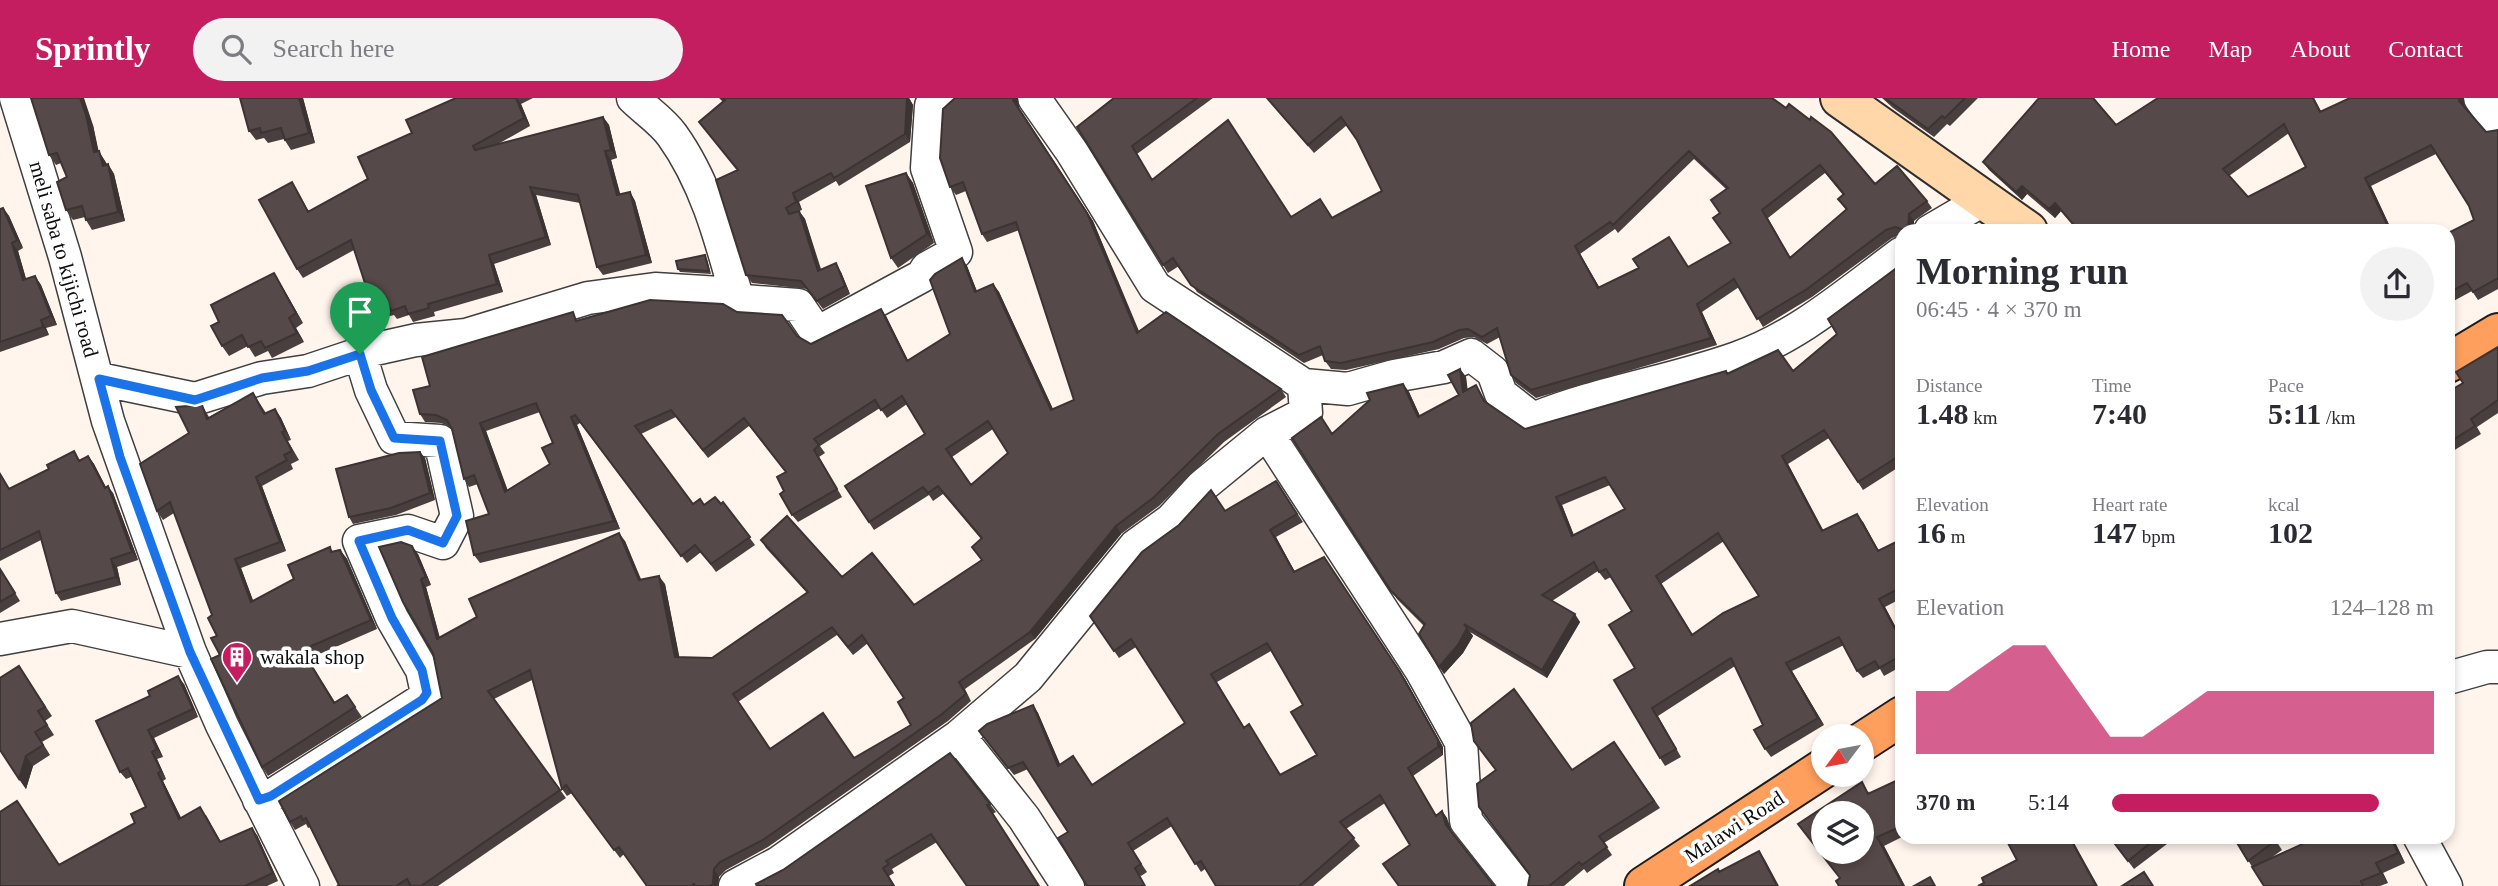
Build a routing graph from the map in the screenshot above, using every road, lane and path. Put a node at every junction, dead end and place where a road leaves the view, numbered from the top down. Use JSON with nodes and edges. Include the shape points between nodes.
{"nodes":[{"id":1,"x":16,"y":98,"type":"edge"},
{"id":2,"x":633,"y":98,"type":"edge"},
{"id":3,"x":944,"y":98,"type":"edge"},
{"id":4,"x":1034,"y":98,"type":"edge"},
{"id":5,"x":1840,"y":98,"type":"edge"},
{"id":6,"x":2480,"y":98,"type":"edge"},
{"id":7,"x":2498,"y":123,"type":"edge"},
{"id":8,"x":1983,"y":200,"type":"junction"},
{"id":9,"x":1942,"y":224,"type":"edge"},
{"id":10,"x":2018,"y":224,"type":"edge"},
{"id":11,"x":1895,"y":258,"type":"edge"},
{"id":12,"x":736,"y":294,"type":"junction"},
{"id":13,"x":2498,"y":333,"type":"edge"},
{"id":14,"x":360,"y":354,"type":"junction"},
{"id":15,"x":2455,"y":359,"type":"edge"},
{"id":16,"x":99,"y":379,"type":"junction"},
{"id":17,"x":1304,"y":385,"type":"junction"},
{"id":18,"x":1267,"y":433,"type":"junction"},
{"id":19,"x":0,"y":639,"type":"edge"},
{"id":20,"x":190,"y":652,"type":"junction"},
{"id":21,"x":2498,"y":667,"type":"edge"},
{"id":22,"x":2455,"y":675,"type":"edge"},
{"id":23,"x":1895,"y":721,"type":"edge"},
{"id":24,"x":1874,"y":735,"type":"edge"},
{"id":25,"x":959,"y":736,"type":"junction"},
{"id":26,"x":1811,"y":777,"type":"edge"},
{"id":27,"x":259,"y":800,"type":"junction"},
{"id":28,"x":2423,"y":844,"type":"edge"},
{"id":29,"x":748,"y":882,"type":"edge"},
{"id":30,"x":303,"y":886,"type":"edge"},
{"id":31,"x":1068,"y":886,"type":"edge"},
{"id":32,"x":1517,"y":886,"type":"edge"},
{"id":33,"x":1644,"y":886,"type":"edge"},
{"id":34,"x":2446,"y":886,"type":"edge"}],
"edges":[{"from":1,"to":16,"type":"street","name":"meli saba to kijichi road"},
{"from":2,"to":12,"type":"street","via":[[671,134],[696,177],[719,230]]},
{"from":3,"to":12,"type":"street","via":[[931,106],[927,168],[956,252],[927,268],[922,276],[817,333],[798,305],[744,301]]},
{"from":4,"to":17,"type":"street","via":[[1155,287]]},
{"from":5,"to":8,"type":"street"},
{"from":6,"to":7,"type":"street"},
{"from":8,"to":9,"type":"street"},
{"from":8,"to":10,"type":"street"},
{"from":11,"to":17,"type":"street","via":[[1803,327],[1740,357],[1571,403],[1533,419],[1501,394],[1493,372],[1471,355],[1444,368],[1348,389]]},
{"from":12,"to":14,"type":"street","via":[[655,289],[588,298],[466,335],[416,340]]},
{"from":13,"to":15,"type":"main road"},
{"from":14,"to":16,"type":"street","via":[[195,400]]},
{"from":14,"to":27,"type":"street","via":[[394,438],[440,441],[457,516],[443,543],[408,530],[359,541],[392,618],[422,670],[427,693],[350,747]]},
{"from":16,"to":20,"type":"street","name":"meli saba to kijichi road","via":[[116,445]]},
{"from":17,"to":18,"type":"street","via":[[1306,413]]},
{"from":18,"to":25,"type":"street","via":[[1201,487],[1171,520],[1135,546],[1028,677]]},
{"from":18,"to":32,"type":"street","via":[[1421,670],[1461,742],[1466,821]]},
{"from":19,"to":20,"type":"street","via":[[72,626]]},
{"from":20,"to":27,"type":"street","name":"meli saba to kijichi road"},
{"from":21,"to":22,"type":"street"},
{"from":23,"to":24,"type":"main road"},
{"from":25,"to":29,"type":"street"},
{"from":25,"to":31,"type":"street","via":[[1024,818]]},
{"from":26,"to":33,"type":"main road","name":"Malawi Road"},
{"from":27,"to":30,"type":"street","name":"meli saba to kijichi road"},
{"from":28,"to":34,"type":"street"}]}
